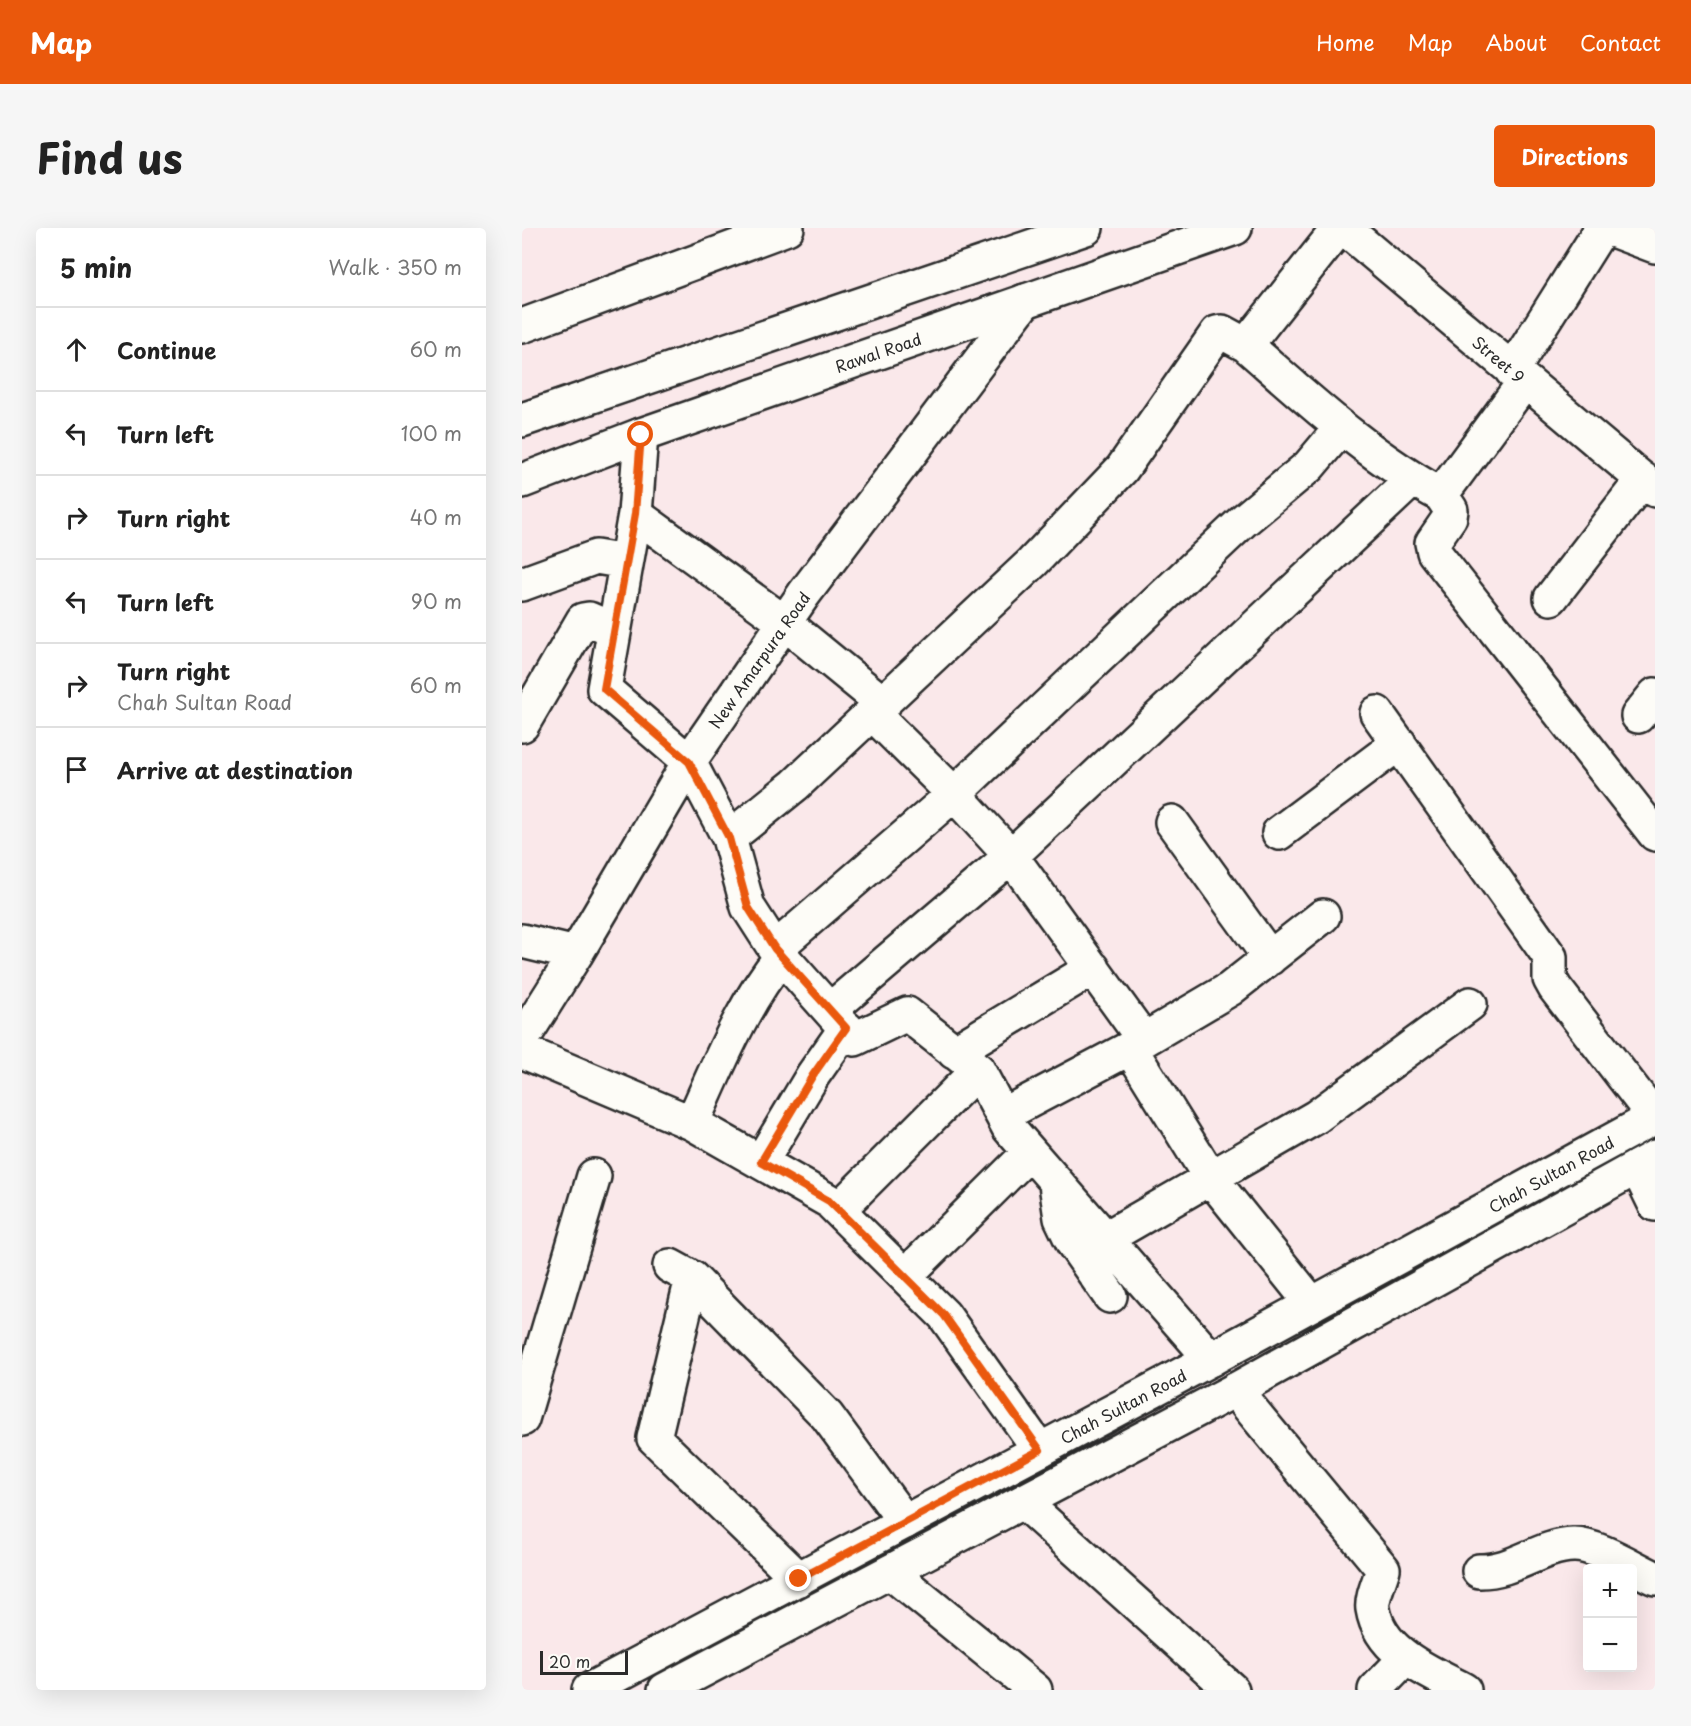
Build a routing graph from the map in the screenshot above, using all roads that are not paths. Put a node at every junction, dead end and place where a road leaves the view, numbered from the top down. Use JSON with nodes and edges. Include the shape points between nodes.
{"nodes":[{"id":1,"x":787,"y":228,"type":"edge"},
{"id":2,"x":1086,"y":228,"type":"edge"},
{"id":3,"x":1235,"y":228,"type":"edge"},
{"id":4,"x":1339,"y":228,"type":"edge"},
{"id":5,"x":1344,"y":228,"type":"edge"},
{"id":6,"x":1604,"y":228,"type":"edge"},
{"id":7,"x":1655,"y":246,"type":"edge"},
{"id":8,"x":1025,"y":301,"type":"junction"},
{"id":9,"x":522,"y":326,"type":"edge"},
{"id":10,"x":1246,"y":345,"type":"junction"},
{"id":11,"x":1519,"y":376,"type":"junction"},
{"id":12,"x":522,"y":420,"type":"edge"},
{"id":13,"x":1341,"y":428,"type":"junction"},
{"id":14,"x":641,"y":435,"type":"junction"},
{"id":15,"x":1413,"y":480,"type":"junction"},
{"id":16,"x":522,"y":481,"type":"edge"},
{"id":17,"x":1649,"y":484,"type":"edge"},
{"id":18,"x":1441,"y":495,"type":"junction"},
{"id":19,"x":635,"y":514,"type":"junction"},
{"id":20,"x":626,"y":562,"type":"junction"},
{"id":21,"x":522,"y":584,"type":"edge"},
{"id":22,"x":1551,"y":598,"type":"dead end"},
{"id":23,"x":785,"y":623,"type":"junction"},
{"id":24,"x":614,"y":630,"type":"junction"},
{"id":25,"x":879,"y":709,"type":"junction"},
{"id":26,"x":1377,"y":713,"type":"dead end"},
{"id":27,"x":522,"y":724,"type":"edge"},
{"id":28,"x":1399,"y":743,"type":"junction"},
{"id":29,"x":689,"y":762,"type":"junction"},
{"id":30,"x":954,"y":794,"type":"junction"},
{"id":31,"x":1172,"y":822,"type":"dead end"},
{"id":32,"x":1279,"y":833,"type":"dead end"},
{"id":33,"x":1655,"y":834,"type":"edge"},
{"id":34,"x":729,"y":838,"type":"junction"},
{"id":35,"x":1011,"y":856,"type":"junction"},
{"id":36,"x":1323,"y":916,"type":"dead end"},
{"id":37,"x":522,"y":941,"type":"edge"},
{"id":38,"x":778,"y":952,"type":"junction"},
{"id":39,"x":576,"y":954,"type":"junction"},
{"id":40,"x":1270,"y":958,"type":"junction"},
{"id":41,"x":1093,"y":968,"type":"junction"},
{"id":42,"x":1470,"y":1004,"type":"dead end"},
{"id":43,"x":838,"y":1019,"type":"junction"},
{"id":44,"x":522,"y":1040,"type":"edge"},
{"id":45,"x":1137,"y":1044,"type":"junction"},
{"id":46,"x":522,"y":1051,"type":"edge"},
{"id":47,"x":966,"y":1061,"type":"junction"},
{"id":48,"x":1003,"y":1115,"type":"junction"},
{"id":49,"x":1655,"y":1118,"type":"edge"},
{"id":50,"x":692,"y":1123,"type":"junction"},
{"id":51,"x":1030,"y":1152,"type":"junction"},
{"id":52,"x":761,"y":1162,"type":"junction"},
{"id":53,"x":1646,"y":1162,"type":"edge"},
{"id":54,"x":594,"y":1176,"type":"dead end"},
{"id":55,"x":1210,"y":1177,"type":"junction"},
{"id":56,"x":1056,"y":1182,"type":"junction"},
{"id":57,"x":1655,"y":1204,"type":"edge"},
{"id":58,"x":838,"y":1210,"type":"junction"},
{"id":59,"x":1106,"y":1238,"type":"junction"},
{"id":60,"x":905,"y":1276,"type":"junction"},
{"id":61,"x":1110,"y":1296,"type":"dead end"},
{"id":62,"x":1312,"y":1304,"type":"junction"},
{"id":63,"x":1211,"y":1359,"type":"junction"},
{"id":64,"x":1235,"y":1390,"type":"junction"},
{"id":65,"x":522,"y":1419,"type":"edge"},
{"id":66,"x":1040,"y":1450,"type":"junction"},
{"id":67,"x":1023,"y":1502,"type":"junction"},
{"id":68,"x":905,"y":1522,"type":"junction"},
{"id":69,"x":1479,"y":1570,"type":"dead end"},
{"id":70,"x":890,"y":1572,"type":"junction"},
{"id":71,"x":1655,"y":1578,"type":"edge"},
{"id":72,"x":799,"y":1579,"type":"junction"},
{"id":73,"x":1392,"y":1679,"type":"edge"},
{"id":74,"x":589,"y":1690,"type":"edge"},
{"id":75,"x":665,"y":1690,"type":"edge"},
{"id":76,"x":1035,"y":1690,"type":"edge"},
{"id":77,"x":1232,"y":1690,"type":"edge"},
{"id":78,"x":1464,"y":1690,"type":"edge"}],
"edges":[{"from":1,"to":9,"type":"street"},
{"from":2,"to":12,"type":"street"},
{"from":3,"to":8,"type":"street","name":"Rawal Road"},
{"from":4,"to":10,"type":"street"},
{"from":5,"to":11,"type":"street","name":"Street 9"},
{"from":6,"to":7,"type":"street"},
{"from":6,"to":11,"type":"street"},
{"from":8,"to":14,"type":"street","name":"Rawal Road"},
{"from":8,"to":23,"type":"street","name":"New Amarpura Road"},
{"from":10,"to":13,"type":"street"},
{"from":10,"to":25,"type":"street","via":[[1217,333],[1122,469],[1032,563]]},
{"from":11,"to":17,"type":"street","name":"Street 9"},
{"from":11,"to":18,"type":"street"},
{"from":13,"to":15,"type":"street"},
{"from":13,"to":30,"type":"street","via":[[1309,466],[1226,538]]},
{"from":14,"to":16,"type":"street","name":"Rawal Road"},
{"from":14,"to":19,"type":"street"},
{"from":15,"to":18,"type":"street"},
{"from":15,"to":35,"type":"street"},
{"from":17,"to":22,"type":"street"},
{"from":18,"to":33,"type":"street","via":[[1451,510],[1432,543],[1434,552]]},
{"from":19,"to":20,"type":"street"},
{"from":19,"to":23,"type":"street"},
{"from":20,"to":21,"type":"street","via":[[596,557]]},
{"from":20,"to":24,"type":"street"},
{"from":23,"to":25,"type":"street"},
{"from":23,"to":29,"type":"street","name":"New Amarpura Road"},
{"from":24,"to":27,"type":"street","via":[[583,620]]},
{"from":24,"to":29,"type":"street","via":[[604,689]]},
{"from":25,"to":30,"type":"street"},
{"from":25,"to":34,"type":"street"},
{"from":26,"to":28,"type":"street"},
{"from":28,"to":32,"type":"street"},
{"from":28,"to":49,"type":"street","via":[[1550,957],[1550,979],[1555,988]]},
{"from":29,"to":34,"type":"street"},
{"from":29,"to":39,"type":"street","name":"New Amarpura Road"},
{"from":30,"to":35,"type":"street"},
{"from":30,"to":38,"type":"street"},
{"from":31,"to":40,"type":"street"},
{"from":34,"to":38,"type":"street","via":[[748,907]]},
{"from":35,"to":41,"type":"street"},
{"from":35,"to":43,"type":"street"},
{"from":36,"to":40,"type":"street"},
{"from":37,"to":39,"type":"street"},
{"from":38,"to":43,"type":"street"},
{"from":38,"to":50,"type":"street"},
{"from":39,"to":44,"type":"street","name":"New Amarpura Road"},
{"from":40,"to":45,"type":"street","via":[[1230,989]]},
{"from":41,"to":45,"type":"street"},
{"from":41,"to":47,"type":"street"},
{"from":42,"to":55,"type":"street","via":[[1316,1117]]},
{"from":43,"to":47,"type":"street","via":[[855,1038],[907,1014]]},
{"from":43,"to":52,"type":"street","via":[[813,1075]]},
{"from":45,"to":48,"type":"street"},
{"from":45,"to":55,"type":"street"},
{"from":46,"to":50,"type":"street"},
{"from":47,"to":48,"type":"street"},
{"from":47,"to":58,"type":"street"},
{"from":48,"to":51,"type":"street"},
{"from":49,"to":62,"type":"street","name":"Chah Sultan Road"},
{"from":50,"to":52,"type":"street"},
{"from":51,"to":56,"type":"street"},
{"from":51,"to":60,"type":"street"},
{"from":52,"to":58,"type":"street"},
{"from":53,"to":57,"type":"street"},
{"from":53,"to":64,"type":"street"},
{"from":54,"to":65,"type":"street"},
{"from":55,"to":59,"type":"street"},
{"from":55,"to":62,"type":"street"},
{"from":56,"to":59,"type":"street"},
{"from":56,"to":61,"type":"street","via":[[1061,1218],[1073,1243]]},
{"from":58,"to":60,"type":"street"},
{"from":59,"to":63,"type":"street"},
{"from":60,"to":66,"type":"street","via":[[944,1315]]},
{"from":62,"to":63,"type":"street","name":"Chah Sultan Road"},
{"from":63,"to":66,"type":"street","name":"Chah Sultan Road"},
{"from":64,"to":67,"type":"street"},
{"from":64,"to":73,"type":"street","via":[[1383,1569],[1372,1608],[1382,1632]]},
{"from":66,"to":68,"type":"street","name":"Chah Sultan Road"},
{"from":67,"to":70,"type":"street"},
{"from":67,"to":77,"type":"street"},
{"from":68,"to":72,"type":"street","name":"Chah Sultan Road"},
{"from":68,"to":72,"type":"street","via":[[827,1416],[681,1272],[654,1438]]},
{"from":69,"to":71,"type":"street","via":[[1495,1571],[1573,1545],[1586,1546]]},
{"from":70,"to":75,"type":"street"},
{"from":70,"to":76,"type":"street"},
{"from":72,"to":74,"type":"street","name":"Chah Sultan Road"},
{"from":73,"to":78,"type":"street"}]}
